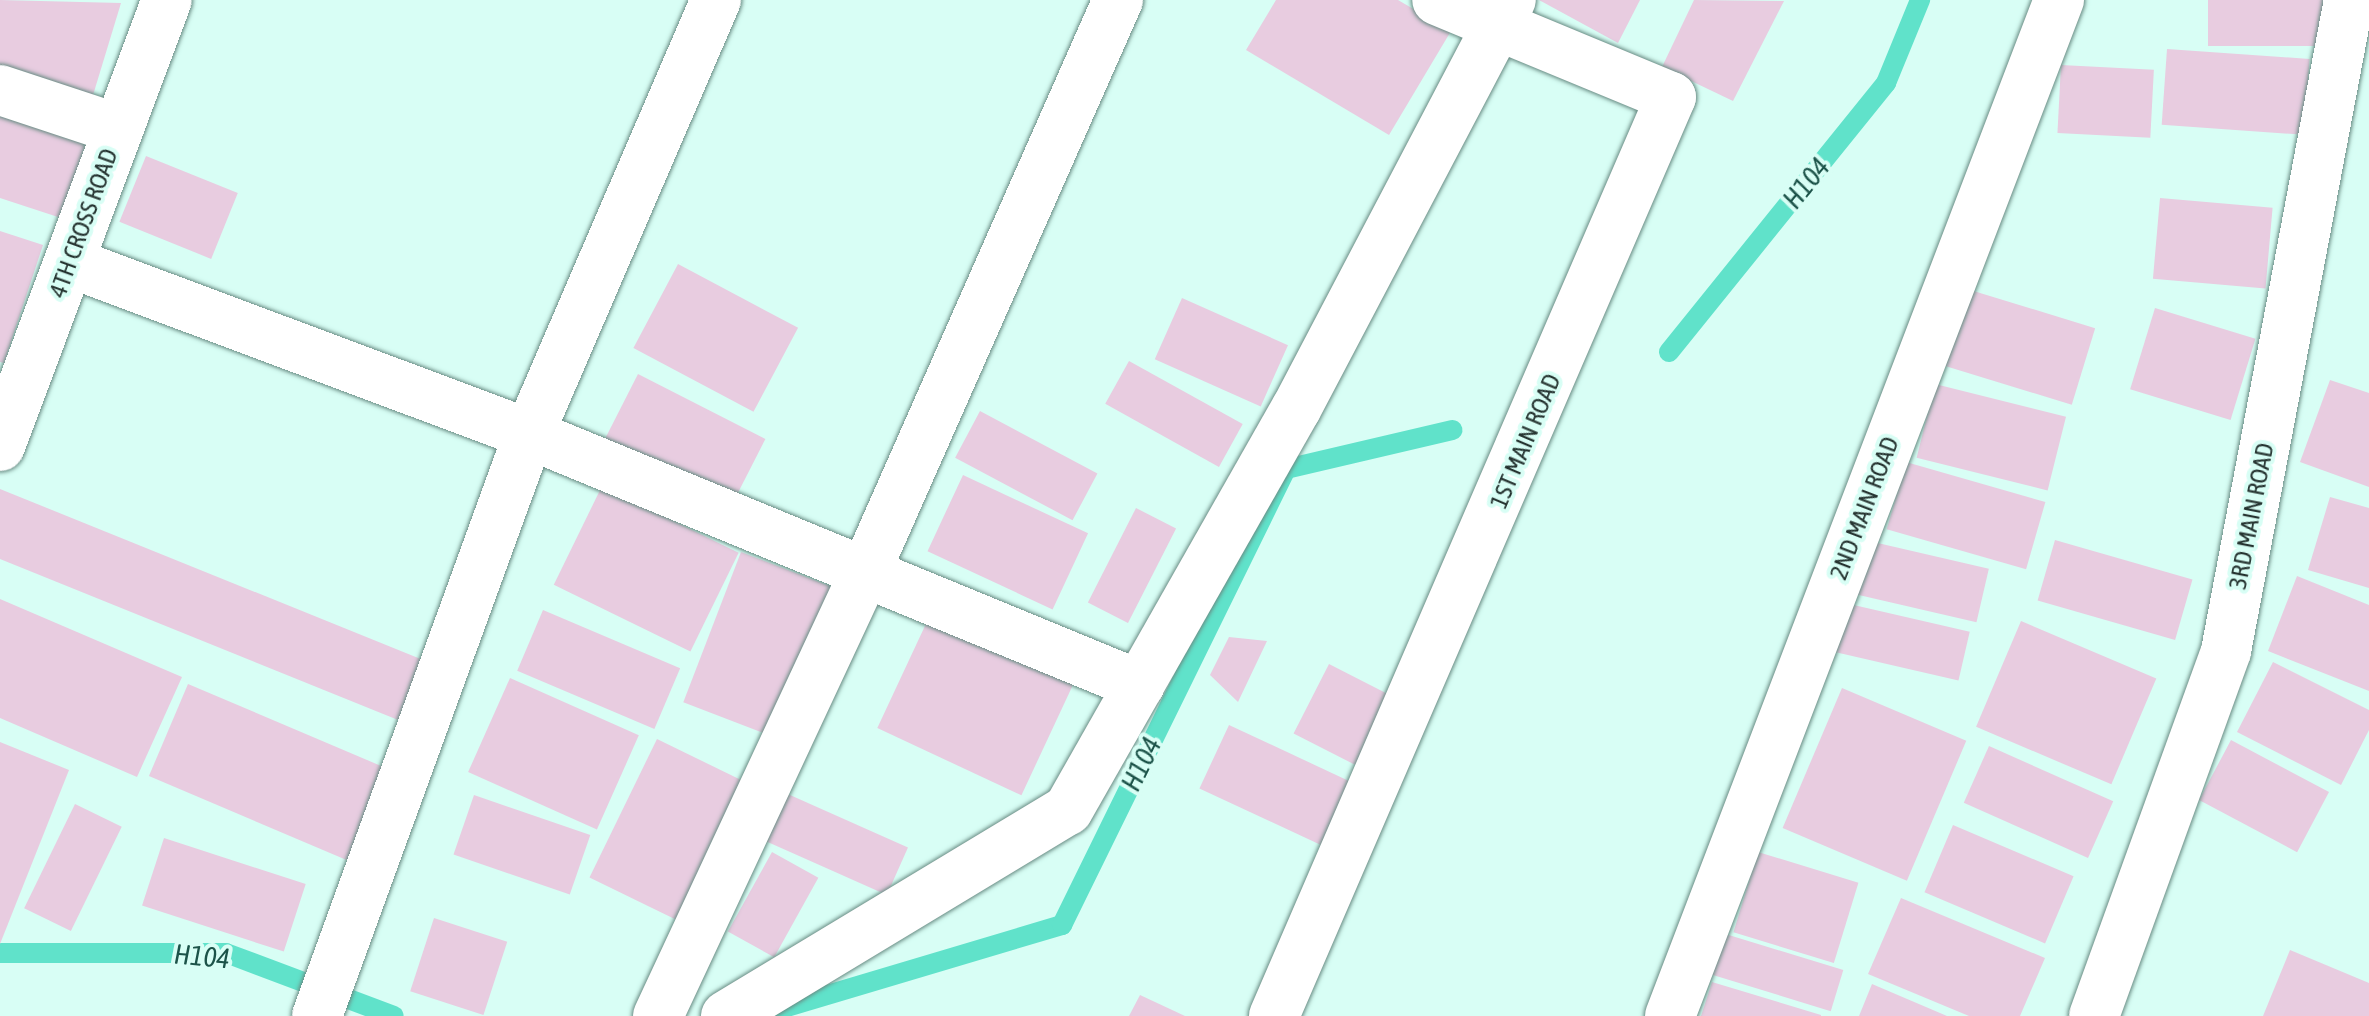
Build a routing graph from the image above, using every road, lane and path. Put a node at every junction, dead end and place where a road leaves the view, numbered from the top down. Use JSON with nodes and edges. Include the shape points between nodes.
{"nodes":[{"id":1,"x":167,"y":0,"type":"edge"},
{"id":2,"x":716,"y":0,"type":"edge"},
{"id":3,"x":1118,"y":0,"type":"edge"},
{"id":4,"x":1437,"y":0,"type":"edge"},
{"id":5,"x":2059,"y":0,"type":"edge"},
{"id":6,"x":2348,"y":0,"type":"edge"},
{"id":7,"x":1505,"y":13,"type":"edge"},
{"id":8,"x":0,"y":90,"type":"edge"},
{"id":9,"x":118,"y":129,"type":"junction"},
{"id":10,"x":69,"y":262,"type":"junction"},
{"id":11,"x":9,"y":397,"type":"edge"},
{"id":12,"x":528,"y":434,"type":"junction"},
{"id":13,"x":0,"y":446,"type":"edge"},
{"id":14,"x":864,"y":575,"type":"junction"},
{"id":15,"x":1139,"y":685,"type":"junction"},
{"id":16,"x":741,"y":1007,"type":"edge"},
{"id":17,"x":317,"y":1016,"type":"edge"},
{"id":18,"x":658,"y":1016,"type":"edge"},
{"id":19,"x":1274,"y":1016,"type":"edge"},
{"id":20,"x":1670,"y":1016,"type":"edge"},
{"id":21,"x":2094,"y":1016,"type":"edge"}],
"edges":[{"from":1,"to":9,"type":"street","name":"4TH CROSS ROAD"},
{"from":2,"to":12,"type":"street"},
{"from":3,"to":14,"type":"street"},
{"from":4,"to":7,"type":"street","name":"1ST MAIN ROAD"},
{"from":5,"to":20,"type":"street","name":"2ND MAIN ROAD"},
{"from":6,"to":21,"type":"street","name":"3RD MAIN ROAD","via":[[2226,650]]},
{"from":7,"to":15,"type":"street","via":[[1296,409]]},
{"from":7,"to":19,"type":"street","name":"1ST MAIN ROAD","via":[[1671,97]]},
{"from":8,"to":9,"type":"street"},
{"from":9,"to":10,"type":"street","name":"4TH CROSS ROAD"},
{"from":10,"to":11,"type":"street","name":"4TH CROSS ROAD"},
{"from":10,"to":12,"type":"street"},
{"from":11,"to":13,"type":"street","name":"4TH CROSS ROAD"},
{"from":12,"to":14,"type":"street"},
{"from":12,"to":17,"type":"street"},
{"from":14,"to":15,"type":"street"},
{"from":14,"to":18,"type":"street"},
{"from":15,"to":16,"type":"street","via":[[1068,810]]}]}
